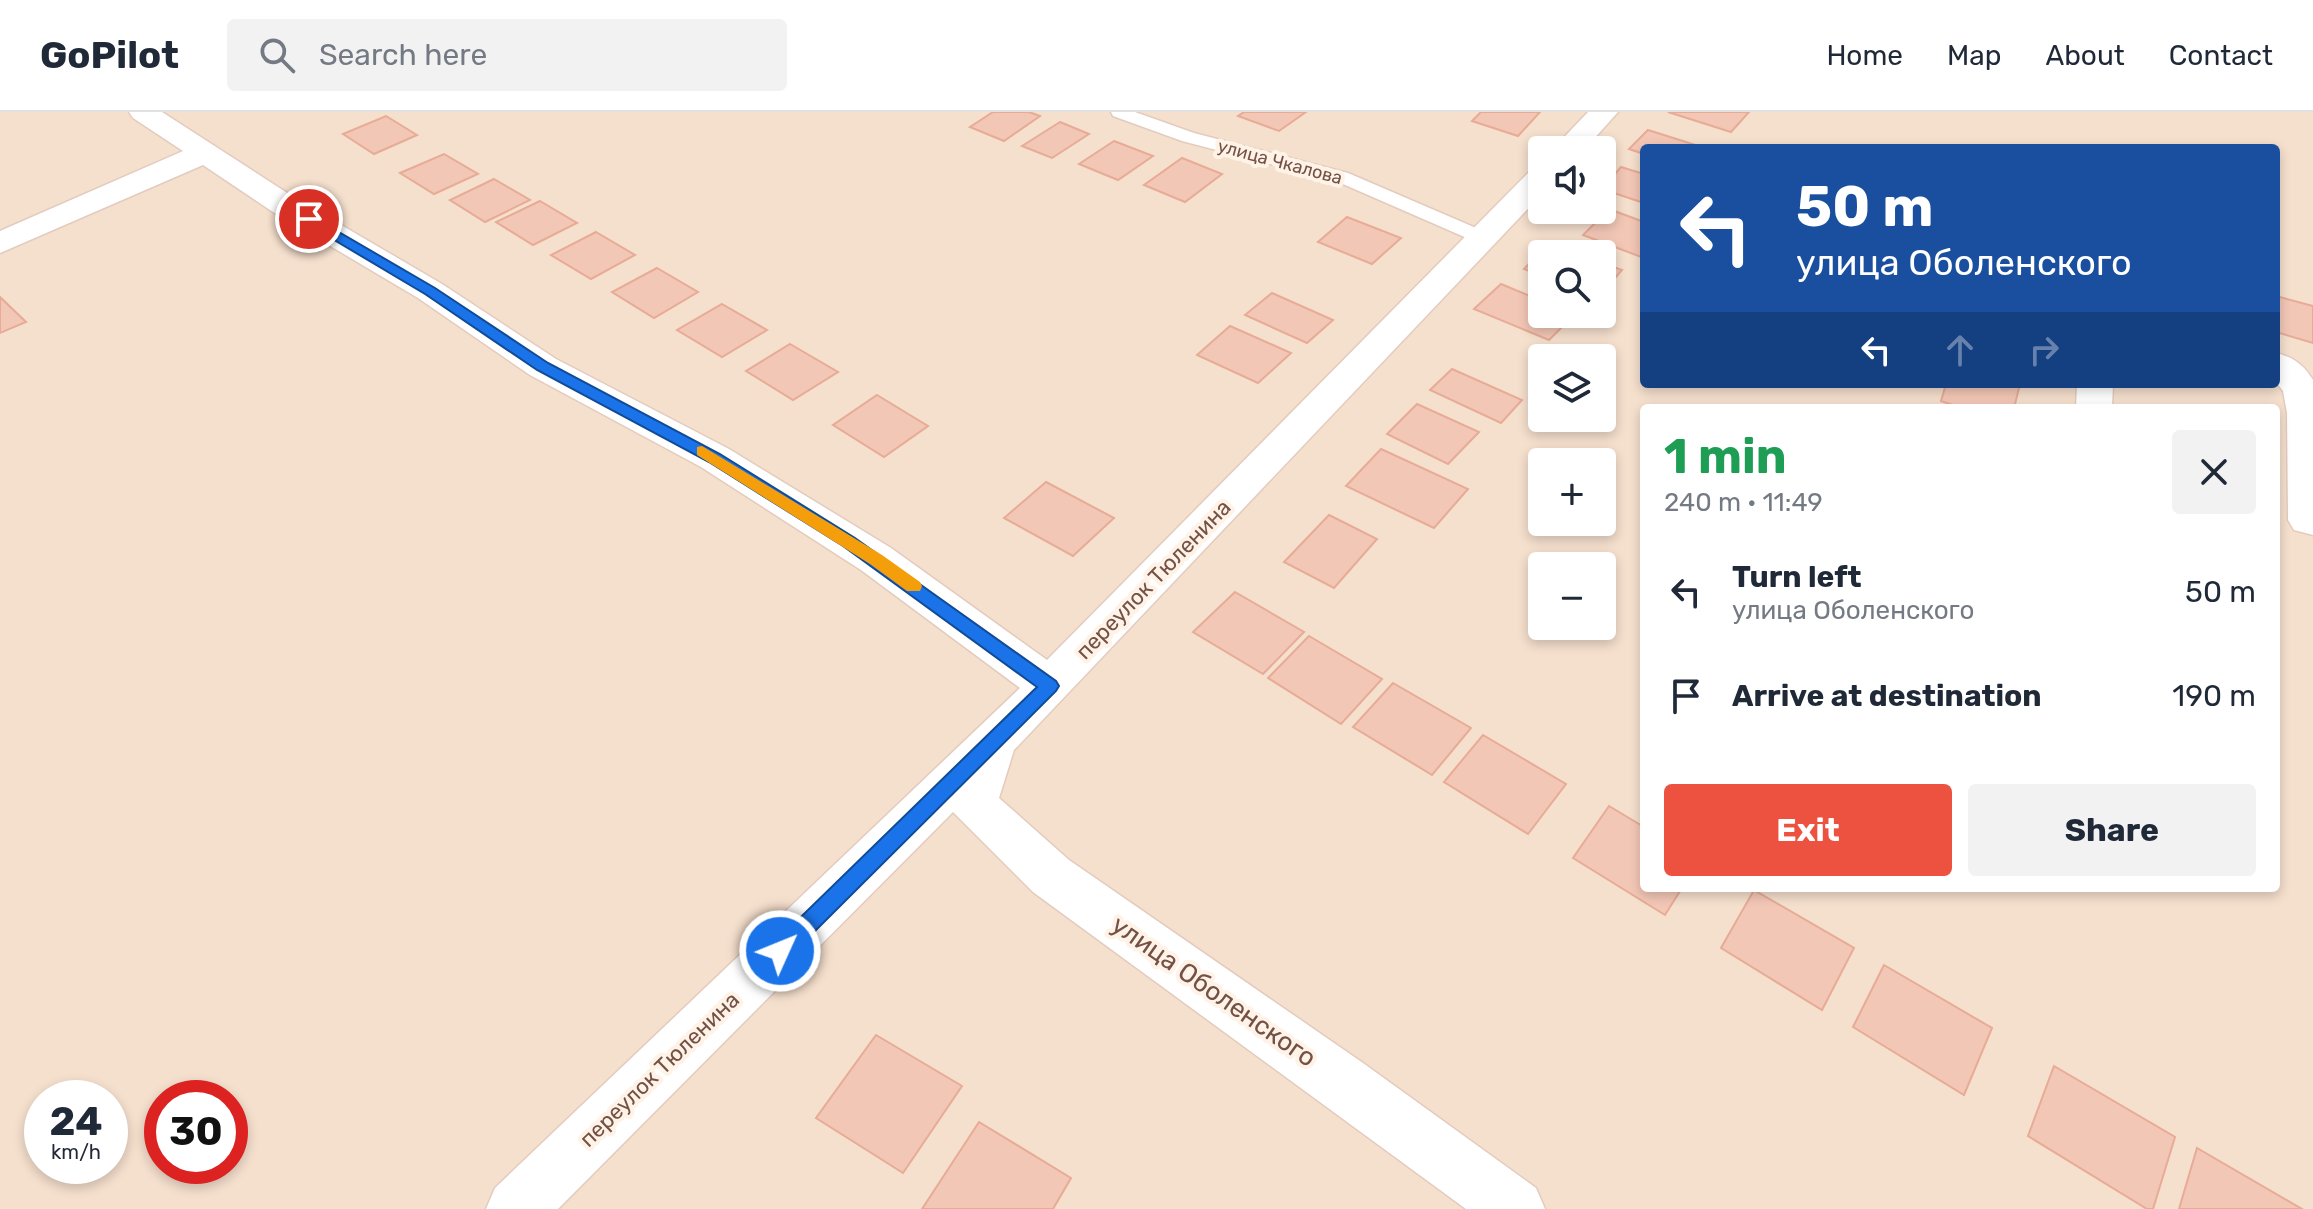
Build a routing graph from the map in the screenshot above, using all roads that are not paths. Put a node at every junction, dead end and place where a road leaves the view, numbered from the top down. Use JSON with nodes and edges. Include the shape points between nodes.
{"nodes":[{"id":1,"x":143,"y":112,"type":"edge"},
{"id":2,"x":1119,"y":112,"type":"edge"},
{"id":3,"x":1604,"y":112,"type":"edge"},
{"id":4,"x":1581,"y":136,"type":"edge"},
{"id":5,"x":204,"y":153,"type":"junction"},
{"id":6,"x":1528,"y":191,"type":"edge"},
{"id":7,"x":1483,"y":238,"type":"junction"},
{"id":8,"x":0,"y":243,"type":"edge"},
{"id":9,"x":2280,"y":366,"type":"edge"},
{"id":10,"x":2299,"y":517,"type":"edge"},
{"id":11,"x":1050,"y":686,"type":"junction"},
{"id":12,"x":995,"y":741,"type":"junction"},
{"id":13,"x":516,"y":1209,"type":"edge"},
{"id":14,"x":1515,"y":1209,"type":"edge"}],
"edges":[{"from":1,"to":5,"type":"street"},
{"from":2,"to":7,"type":"lane","name":"улица Чкалова","via":[[1188,137],[1342,177]]},
{"from":3,"to":4,"type":"street"},
{"from":5,"to":8,"type":"street"},
{"from":5,"to":11,"type":"street","via":[[543,367],[715,458],[863,551]]},
{"from":6,"to":7,"type":"street","name":"переулок Тюленина"},
{"from":7,"to":11,"type":"street","name":"переулок Тюленина"},
{"from":9,"to":10,"type":"street","via":[[2294,375],[2308,408]]},
{"from":11,"to":12,"type":"street","name":"переулок Тюленина"},
{"from":12,"to":13,"type":"street","name":"переулок Тюленина"},
{"from":12,"to":14,"type":"street","name":"улица Оболенского","via":[[973,804],[1051,876]]}]}
